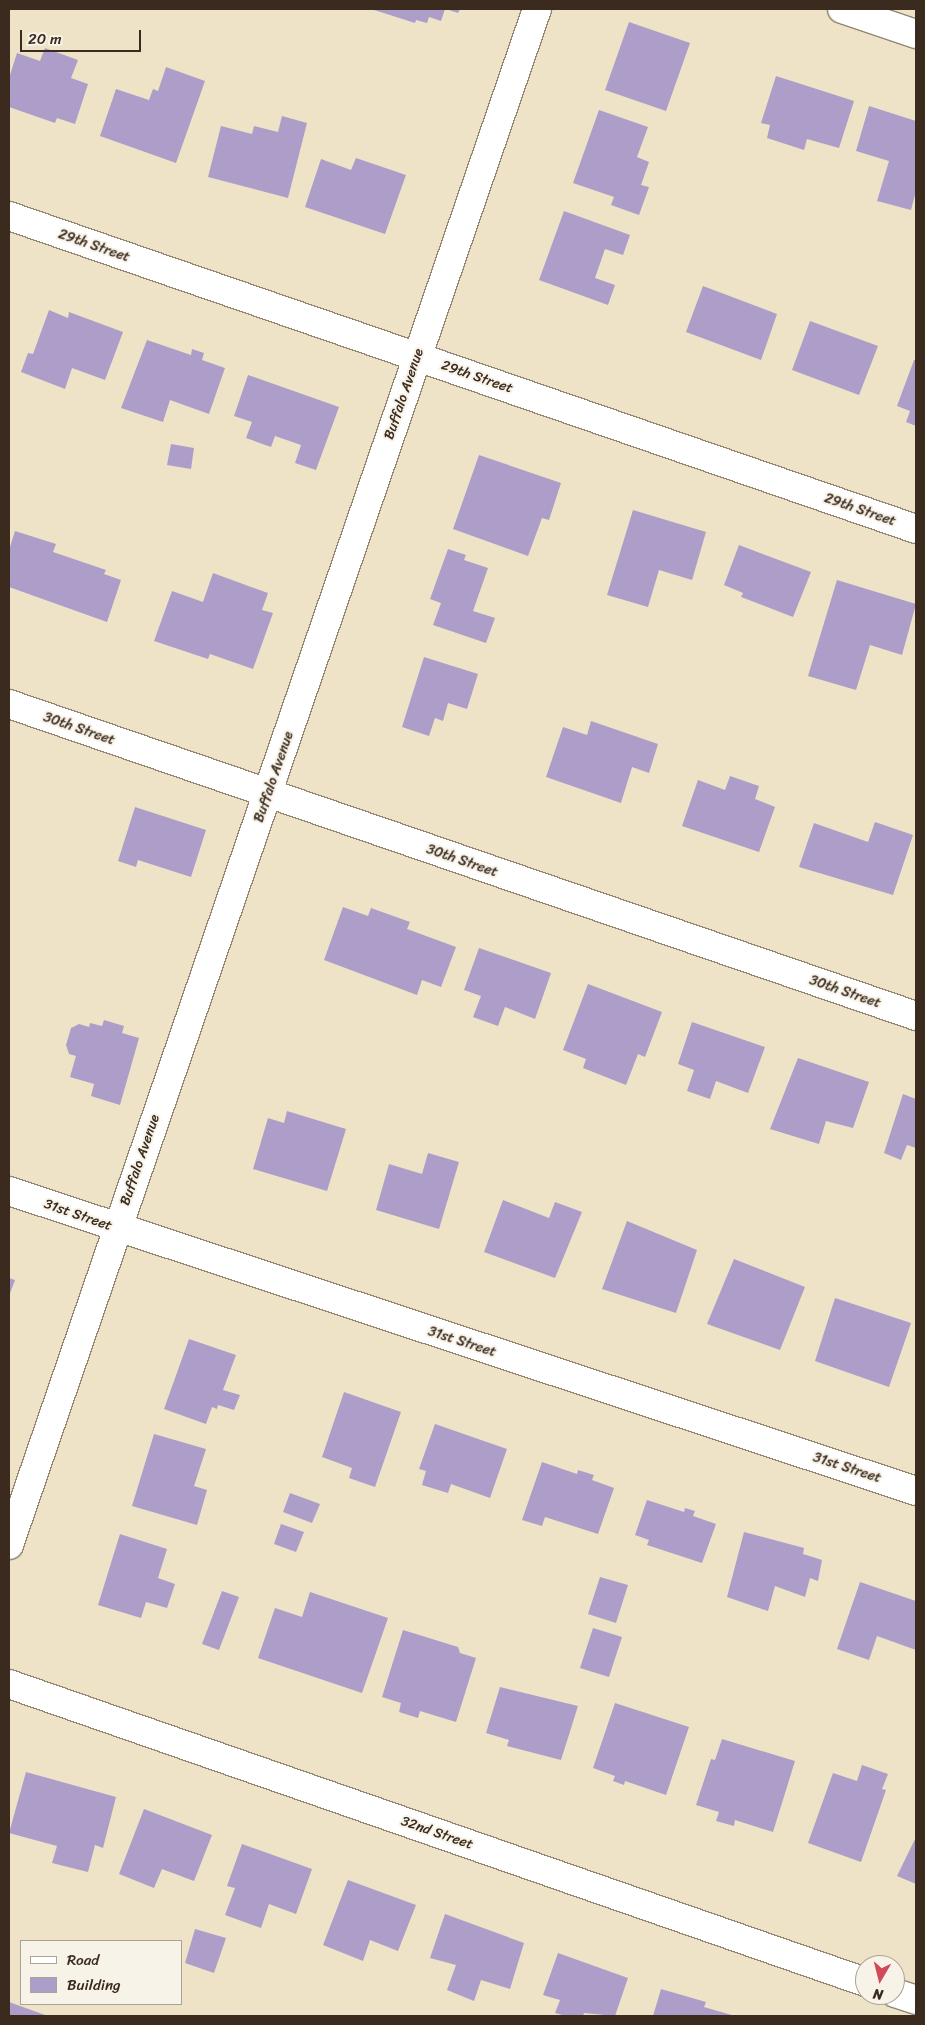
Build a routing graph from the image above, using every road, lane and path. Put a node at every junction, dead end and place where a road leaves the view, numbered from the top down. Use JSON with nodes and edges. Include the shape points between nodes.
{"nodes":[{"id":1,"x":537,"y":9,"type":"edge"},
{"id":2,"x":842,"y":9,"type":"edge"},
{"id":3,"x":916,"y":34,"type":"edge"},
{"id":4,"x":9,"y":216,"type":"edge"},
{"id":5,"x":416,"y":357,"type":"junction"},
{"id":6,"x":916,"y":529,"type":"edge"},
{"id":7,"x":9,"y":704,"type":"edge"},
{"id":8,"x":269,"y":796,"type":"junction"},
{"id":9,"x":916,"y":1016,"type":"edge"},
{"id":10,"x":9,"y":1191,"type":"edge"},
{"id":11,"x":116,"y":1228,"type":"junction"},
{"id":12,"x":916,"y":1491,"type":"edge"},
{"id":13,"x":9,"y":1545,"type":"edge"},
{"id":14,"x":9,"y":1684,"type":"edge"},
{"id":15,"x":855,"y":1979,"type":"edge"}],
"edges":[{"from":1,"to":5,"type":"street","name":"Buffalo Avenue"},
{"from":2,"to":3,"type":"street"},
{"from":4,"to":5,"type":"street","name":"29th Street"},
{"from":5,"to":6,"type":"street","name":"29th Street"},
{"from":5,"to":8,"type":"street","name":"Buffalo Avenue"},
{"from":7,"to":8,"type":"street","name":"30th Street"},
{"from":8,"to":9,"type":"street","name":"30th Street"},
{"from":8,"to":11,"type":"street","name":"Buffalo Avenue"},
{"from":10,"to":11,"type":"street","name":"31st Street"},
{"from":11,"to":12,"type":"street","name":"31st Street"},
{"from":11,"to":13,"type":"street","name":"Buffalo Avenue"},
{"from":14,"to":15,"type":"street","name":"32nd Street"}]}
